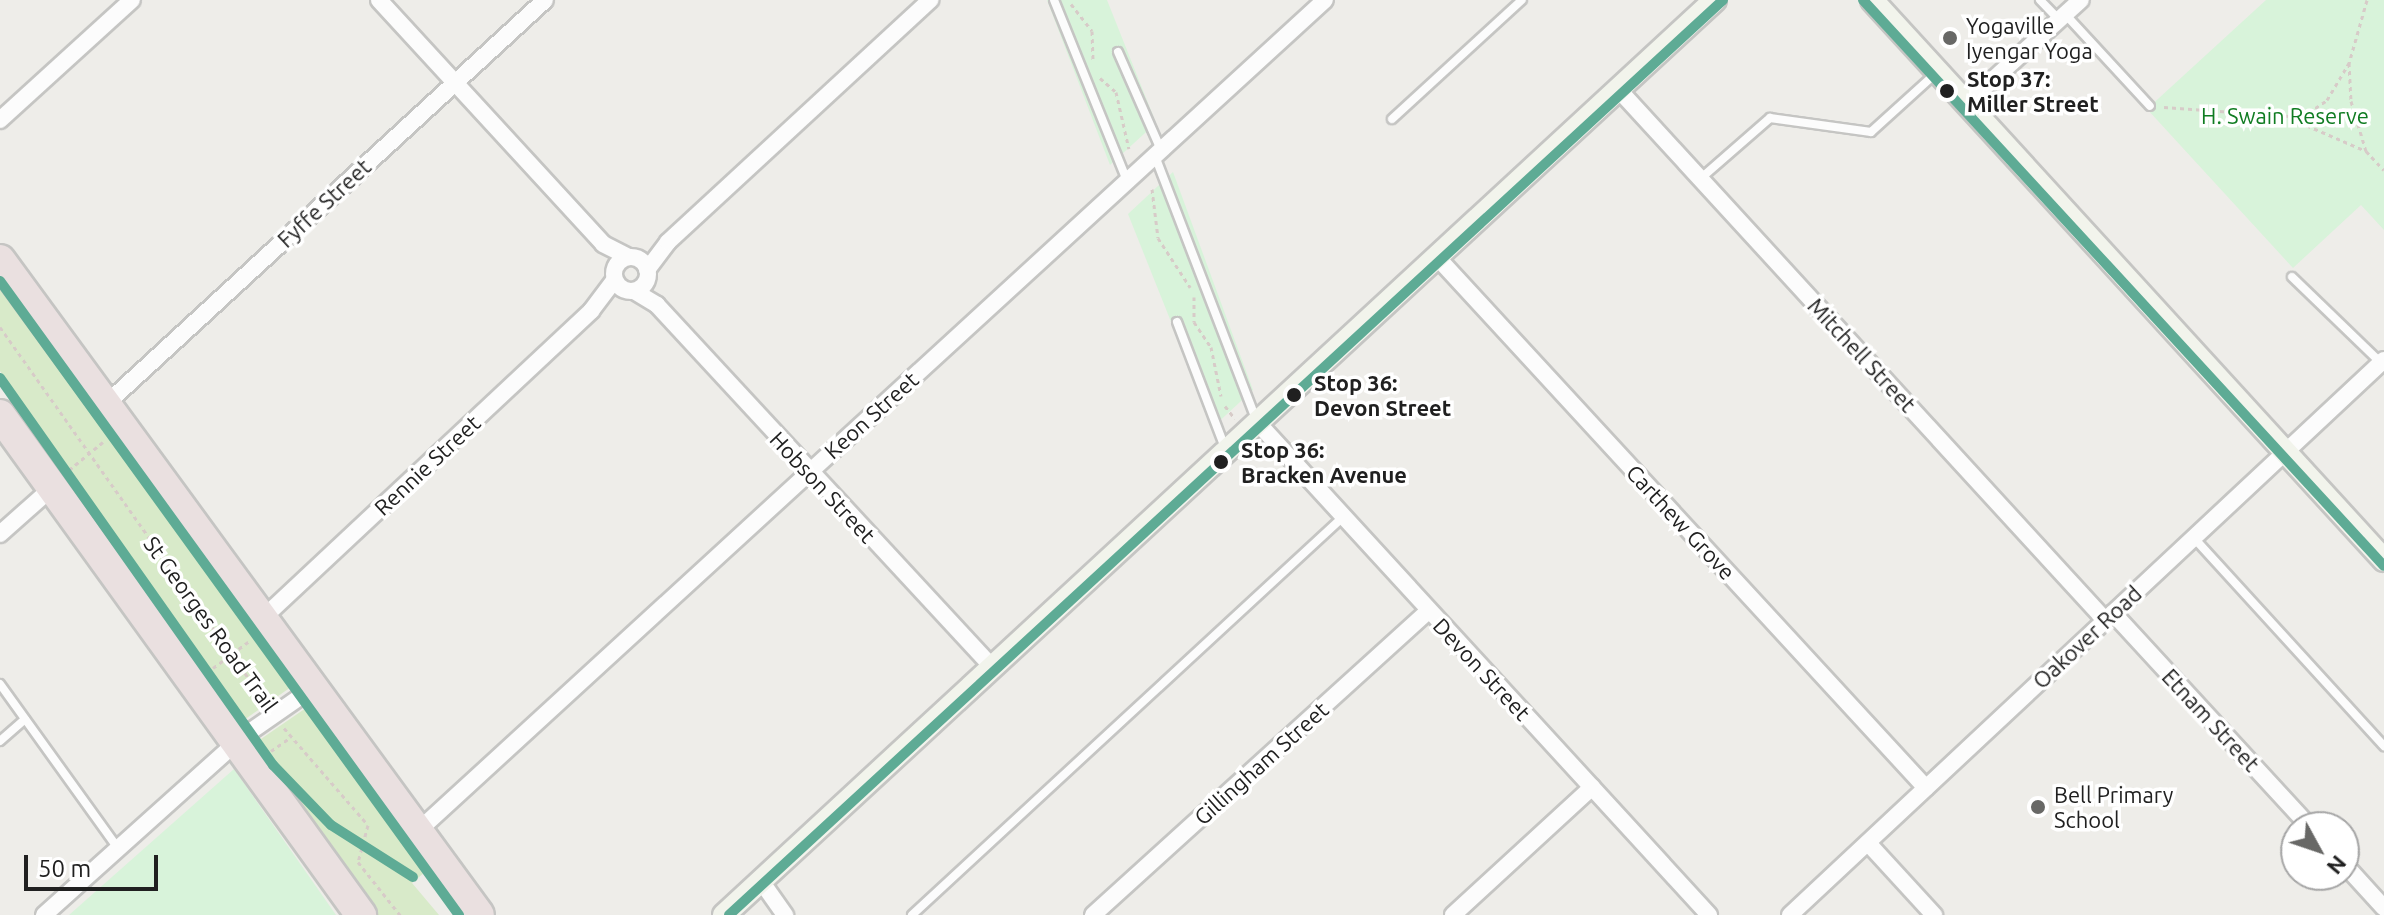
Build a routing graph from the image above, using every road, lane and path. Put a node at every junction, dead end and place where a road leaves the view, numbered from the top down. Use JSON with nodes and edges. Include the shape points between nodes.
{"nodes":[{"id":1,"x":132,"y":0,"type":"edge"},
{"id":2,"x":379,"y":0,"type":"edge"},
{"id":3,"x":545,"y":0,"type":"edge"},
{"id":4,"x":930,"y":0,"type":"edge"},
{"id":5,"x":1054,"y":0,"type":"edge"},
{"id":6,"x":1069,"y":0,"type":"edge"},
{"id":7,"x":1325,"y":0,"type":"edge"},
{"id":8,"x":1522,"y":0,"type":"edge"},
{"id":9,"x":1715,"y":0,"type":"edge"},
{"id":10,"x":2040,"y":0,"type":"edge"},
{"id":11,"x":2081,"y":0,"type":"edge"},
{"id":12,"x":2367,"y":0,"type":"edge"},
{"id":13,"x":1872,"y":3,"type":"edge"},
{"id":14,"x":2062,"y":17,"type":"junction"},
{"id":15,"x":1118,"y":52,"type":"dead end"},
{"id":16,"x":2349,"y":63,"type":"junction"},
{"id":17,"x":1936,"y":73,"type":"junction"},
{"id":18,"x":454,"y":83,"type":"junction"},
{"id":19,"x":1619,"y":90,"type":"junction"},
{"id":20,"x":1965,"y":105,"type":"junction"},
{"id":21,"x":2150,"y":106,"type":"joint"},
{"id":22,"x":2289,"y":118,"type":"junction"},
{"id":23,"x":1392,"y":119,"type":"dead end"},
{"id":24,"x":0,"y":120,"type":"edge"},
{"id":25,"x":2366,"y":151,"type":"junction"},
{"id":26,"x":1158,"y":153,"type":"junction"},
{"id":27,"x":1141,"y":169,"type":"junction"},
{"id":28,"x":2384,"y":170,"type":"edge"},
{"id":29,"x":1700,"y":179,"type":"junction"},
{"id":30,"x":1127,"y":182,"type":"junction"},
{"id":31,"x":668,"y":242,"type":"junction"},
{"id":32,"x":603,"y":244,"type":"junction"},
{"id":33,"x":1436,"y":256,"type":"junction"},
{"id":34,"x":632,"y":257,"type":"junction"},
{"id":35,"x":0,"y":260,"type":"edge"},
{"id":36,"x":2292,"y":277,"type":"dead end"},
{"id":37,"x":630,"y":281,"type":"junction"},
{"id":38,"x":1177,"y":322,"type":"dead end"},
{"id":39,"x":0,"y":327,"type":"edge"},
{"id":40,"x":2383,"y":363,"type":"edge"},
{"id":41,"x":1222,"y":403,"type":"dead end"},
{"id":42,"x":0,"y":415,"type":"edge"},
{"id":43,"x":112,"y":417,"type":"junction"},
{"id":44,"x":1257,"y":422,"type":"junction"},
{"id":45,"x":1226,"y":450,"type":"junction"},
{"id":46,"x":2285,"y":452,"type":"junction"},
{"id":47,"x":89,"y":453,"type":"junction"},
{"id":48,"x":809,"y":472,"type":"junction"},
{"id":49,"x":53,"y":487,"type":"junction"},
{"id":50,"x":1343,"y":517,"type":"junction"},
{"id":51,"x":0,"y":534,"type":"edge"},
{"id":52,"x":2194,"y":538,"type":"junction"},
{"id":53,"x":2384,"y":560,"type":"edge"},
{"id":54,"x":1428,"y":611,"type":"junction"},
{"id":55,"x":2109,"y":616,"type":"junction"},
{"id":56,"x":266,"y":624,"type":"junction"},
{"id":57,"x":233,"y":654,"type":"junction"},
{"id":58,"x":992,"y":667,"type":"junction"},
{"id":59,"x":193,"y":682,"type":"junction"},
{"id":60,"x":0,"y":684,"type":"edge"},
{"id":61,"x":313,"y":688,"type":"junction"},
{"id":62,"x":275,"y":714,"type":"junction"},
{"id":63,"x":25,"y":719,"type":"junction"},
{"id":64,"x":0,"y":741,"type":"edge"},
{"id":65,"x":237,"y":743,"type":"junction"},
{"id":66,"x":2384,"y":746,"type":"edge"},
{"id":67,"x":1592,"y":787,"type":"junction"},
{"id":68,"x":1926,"y":788,"type":"junction"},
{"id":69,"x":2295,"y":811,"type":"edge"},
{"id":70,"x":418,"y":831,"type":"junction"},
{"id":71,"x":1868,"y":843,"type":"junction"},
{"id":72,"x":119,"y":849,"type":"junction"},
{"id":73,"x":761,"y":881,"type":"junction"},
{"id":74,"x":2360,"y":882,"type":"edge"},
{"id":75,"x":2384,"y":908,"type":"edge"},
{"id":76,"x":44,"y":915,"type":"edge"},
{"id":77,"x":361,"y":915,"type":"edge"},
{"id":78,"x":400,"y":915,"type":"edge"},
{"id":79,"x":479,"y":915,"type":"edge"},
{"id":80,"x":724,"y":915,"type":"edge"},
{"id":81,"x":785,"y":915,"type":"edge"},
{"id":82,"x":912,"y":915,"type":"edge"},
{"id":83,"x":1093,"y":915,"type":"edge"},
{"id":84,"x":1453,"y":915,"type":"edge"},
{"id":85,"x":1709,"y":915,"type":"edge"},
{"id":86,"x":1790,"y":915,"type":"edge"},
{"id":87,"x":1934,"y":915,"type":"edge"}],
"edges":[{"from":1,"to":24,"type":"street"},
{"from":2,"to":18,"type":"street","name":"Hobson Street"},
{"from":3,"to":18,"type":"street","name":"Fyffe Street"},
{"from":4,"to":31,"type":"street","name":"Rennie Street"},
{"from":5,"to":30,"type":"lane"},
{"from":6,"to":27,"type":"path","via":[[1092,31],[1094,71],[1116,92],[1130,157]]},
{"from":7,"to":26,"type":"street","name":"Keon Street"},
{"from":8,"to":23,"type":"lane"},
{"from":9,"to":19,"type":"street"},
{"from":10,"to":14,"type":"lane"},
{"from":11,"to":14,"type":"street"},
{"from":12,"to":16,"type":"path"},
{"from":13,"to":17,"type":"street"},
{"from":14,"to":20,"type":"street"},
{"from":14,"to":21,"type":"lane"},
{"from":15,"to":26,"type":"lane"},
{"from":16,"to":22,"type":"path","via":[[2327,100]]},
{"from":16,"to":25,"type":"path","via":[[2355,126]]},
{"from":17,"to":20,"type":"street"},
{"from":17,"to":29,"type":"lane","via":[[1871,132],[1770,118]]},
{"from":18,"to":32,"type":"street","name":"Hobson Street"},
{"from":18,"to":43,"type":"street","name":"Fyffe Street"},
{"from":19,"to":29,"type":"street","name":"Mitchell Street"},
{"from":19,"to":33,"type":"street"},
{"from":20,"to":46,"type":"street"},
{"from":21,"to":22,"type":"path"},
{"from":22,"to":25,"type":"path"},
{"from":25,"to":28,"type":"path"},
{"from":26,"to":27,"type":"street","name":"Keon Street"},
{"from":26,"to":44,"type":"lane"},
{"from":27,"to":30,"type":"street","name":"Keon Street"},
{"from":27,"to":41,"type":"path","via":[[1153,186],[1165,255],[1194,294],[1194,322],[1211,347]]},
{"from":29,"to":55,"type":"street","name":"Mitchell Street"},
{"from":30,"to":48,"type":"street","name":"Keon Street"},
{"from":31,"to":34,"type":"street","name":"Rennie Street"},
{"from":31,"to":37,"type":"street","name":"Rennie Street"},
{"from":32,"to":34,"type":"street","name":"Hobson Street"},
{"from":32,"to":37,"type":"street","name":"Hobson Street"},
{"from":33,"to":44,"type":"street"},
{"from":33,"to":68,"type":"street","name":"Carthew Grove"},
{"from":34,"to":37,"type":"street","name":"Rennie Street"},
{"from":34,"to":37,"type":"street","name":"Hobson Street"},
{"from":35,"to":43,"type":"highway"},
{"from":36,"to":40,"type":"lane"},
{"from":37,"to":48,"type":"street","name":"Hobson Street"},
{"from":37,"to":56,"type":"street","name":"Rennie Street","via":[[591,311]]},
{"from":38,"to":45,"type":"lane"},
{"from":39,"to":47,"type":"path","name":"St Georges Road Trail"},
{"from":40,"to":46,"type":"street","name":"Oakover Road"},
{"from":42,"to":49,"type":"highway"},
{"from":43,"to":47,"type":"path"},
{"from":43,"to":56,"type":"highway"},
{"from":44,"to":45,"type":"street"},
{"from":44,"to":50,"type":"street","name":"Devon Street"},
{"from":45,"to":58,"type":"street"},
{"from":46,"to":52,"type":"street","name":"Oakover Road"},
{"from":46,"to":53,"type":"street"},
{"from":47,"to":49,"type":"path"},
{"from":47,"to":57,"type":"path","name":"St Georges Road Trail"},
{"from":48,"to":58,"type":"street","name":"Hobson Street"},
{"from":48,"to":70,"type":"street","name":"Keon Street"},
{"from":49,"to":51,"type":"street"},
{"from":49,"to":59,"type":"highway"},
{"from":50,"to":54,"type":"street","name":"Devon Street"},
{"from":50,"to":82,"type":"lane"},
{"from":52,"to":55,"type":"street","name":"Oakover Road"},
{"from":52,"to":66,"type":"lane"},
{"from":54,"to":67,"type":"street","name":"Devon Street"},
{"from":54,"to":83,"type":"street","name":"Gillingham Street"},
{"from":55,"to":68,"type":"street","name":"Oakover Road"},
{"from":55,"to":69,"type":"street","name":"Etnam Street"},
{"from":56,"to":57,"type":"path"},
{"from":56,"to":61,"type":"highway"},
{"from":57,"to":59,"type":"path"},
{"from":57,"to":62,"type":"path","name":"St Georges Road Trail"},
{"from":58,"to":73,"type":"street"},
{"from":59,"to":65,"type":"highway"},
{"from":60,"to":63,"type":"lane"},
{"from":61,"to":62,"type":"street"},
{"from":61,"to":70,"type":"highway"},
{"from":62,"to":65,"type":"street"},
{"from":62,"to":78,"type":"path","name":"St Georges Road Trail","via":[[337,798],[368,825],[358,862]]},
{"from":63,"to":64,"type":"lane"},
{"from":63,"to":72,"type":"lane"},
{"from":65,"to":72,"type":"street"},
{"from":65,"to":77,"type":"highway"},
{"from":67,"to":84,"type":"street"},
{"from":67,"to":85,"type":"street","name":"Devon Street"},
{"from":68,"to":71,"type":"street","name":"Oakover Road"},
{"from":70,"to":79,"type":"highway"},
{"from":71,"to":86,"type":"street","name":"Oakover Road"},
{"from":71,"to":87,"type":"street"},
{"from":72,"to":76,"type":"street"},
{"from":73,"to":80,"type":"street"},
{"from":73,"to":81,"type":"street"},
{"from":74,"to":75,"type":"street"}]}
